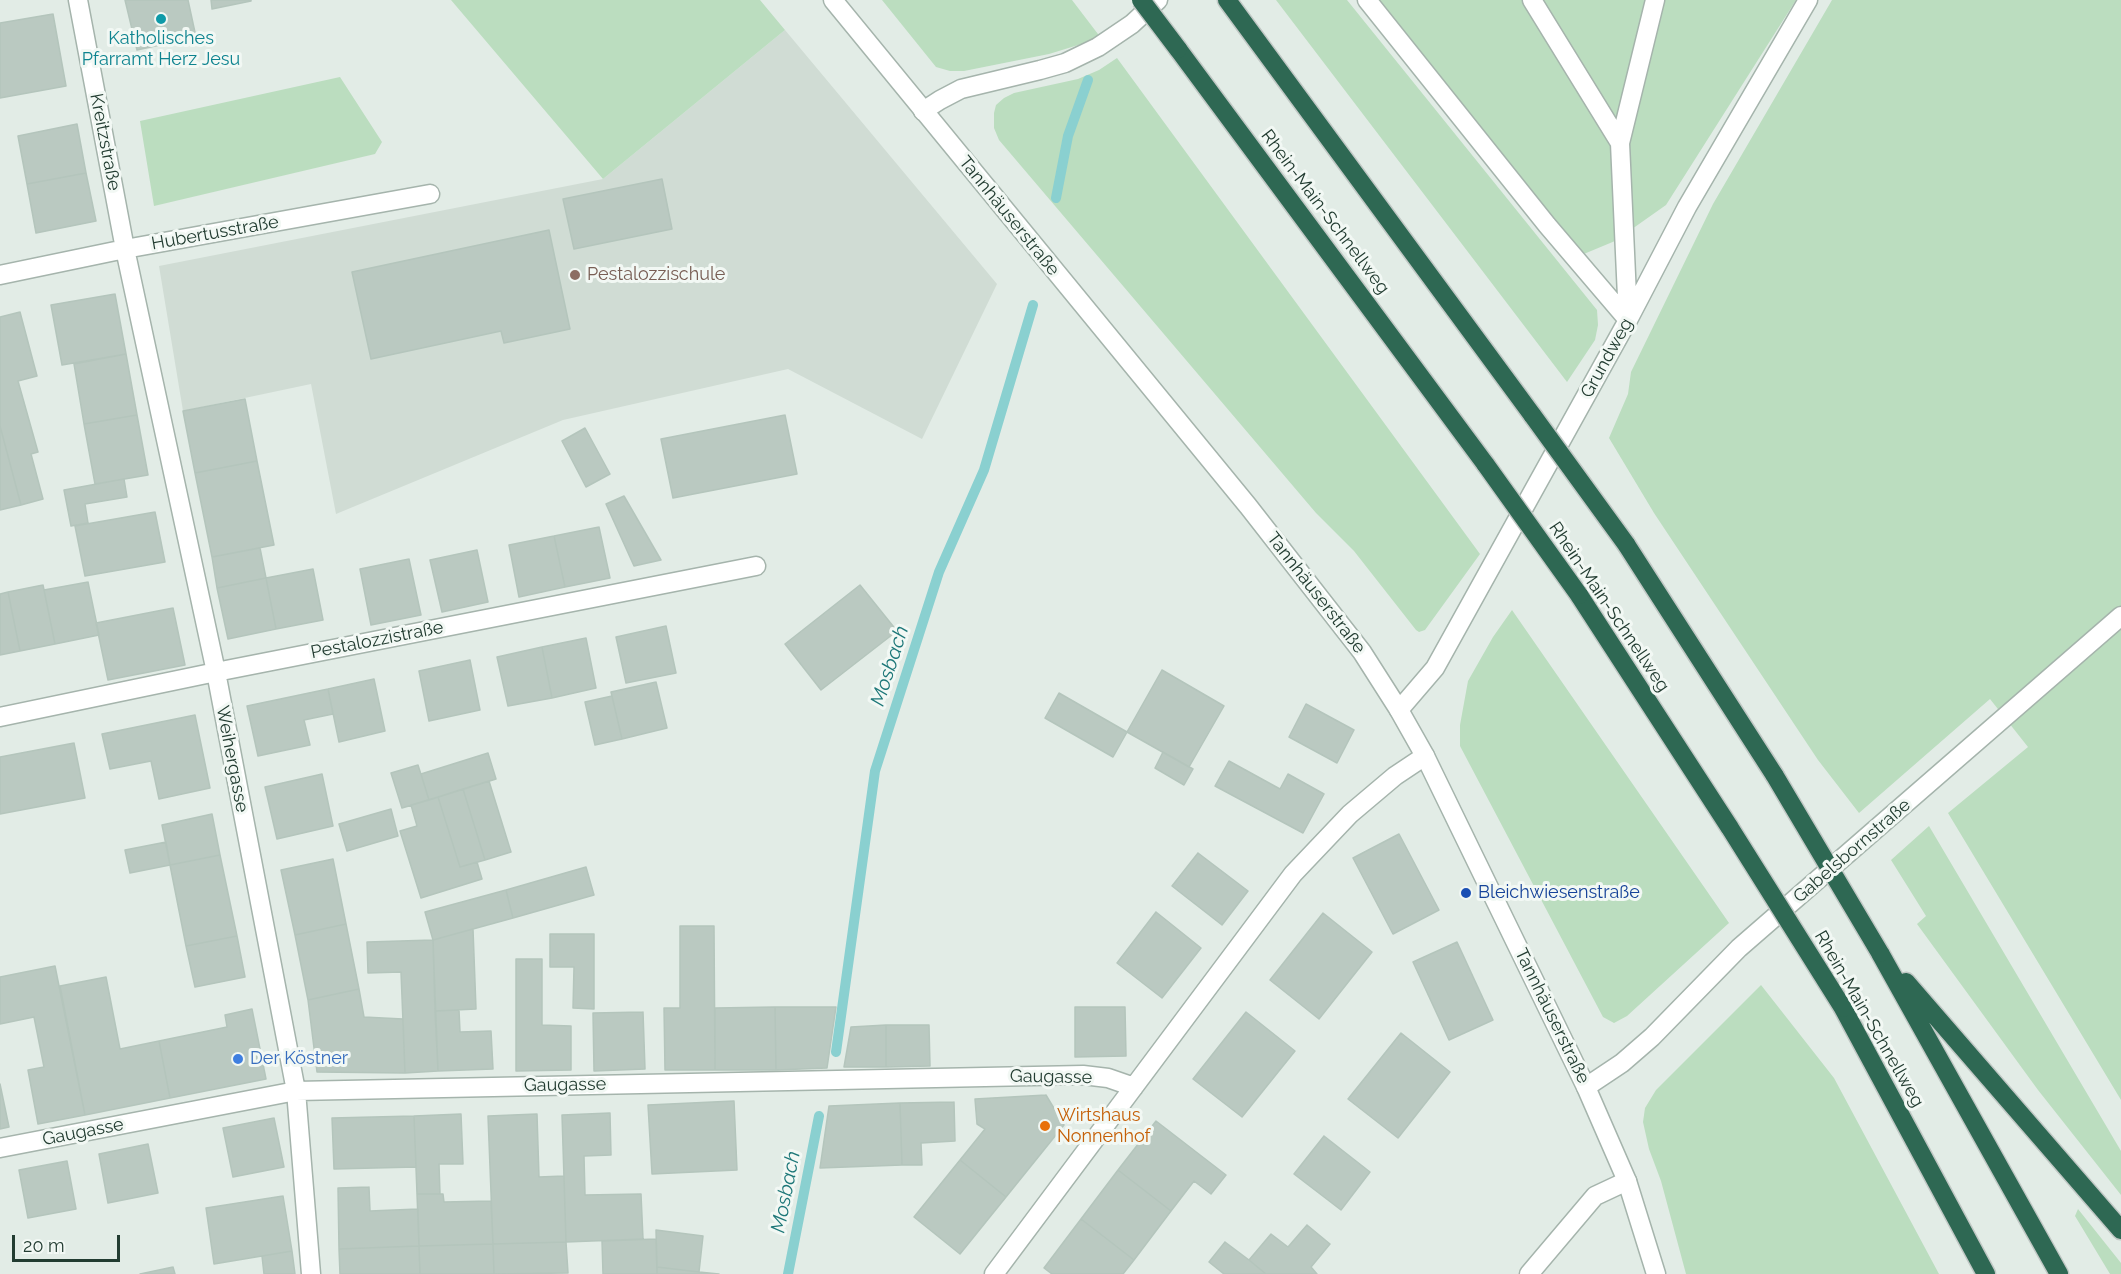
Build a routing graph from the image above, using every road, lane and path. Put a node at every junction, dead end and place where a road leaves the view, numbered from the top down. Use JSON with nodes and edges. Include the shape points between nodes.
{"nodes":[{"id":1,"x":78,"y":0,"type":"edge"},
{"id":2,"x":833,"y":0,"type":"edge"},
{"id":3,"x":1141,"y":0,"type":"edge"},
{"id":4,"x":1158,"y":0,"type":"edge"},
{"id":5,"x":1227,"y":0,"type":"edge"},
{"id":6,"x":1367,"y":0,"type":"edge"},
{"id":7,"x":1532,"y":0,"type":"edge"},
{"id":8,"x":1655,"y":0,"type":"edge"},
{"id":9,"x":1808,"y":0,"type":"edge"},
{"id":10,"x":923,"y":111,"type":"junction"},
{"id":11,"x":1620,"y":143,"type":"junction"},
{"id":12,"x":430,"y":194,"type":"dead end"},
{"id":13,"x":125,"y":249,"type":"junction"},
{"id":14,"x":0,"y":275,"type":"edge"},
{"id":15,"x":1628,"y":320,"type":"junction"},
{"id":16,"x":756,"y":566,"type":"dead end"},
{"id":17,"x":2121,"y":616,"type":"edge"},
{"id":18,"x":216,"y":672,"type":"junction"},
{"id":19,"x":1399,"y":710,"type":"junction"},
{"id":20,"x":0,"y":717,"type":"edge"},
{"id":21,"x":1425,"y":756,"type":"junction"},
{"id":22,"x":1880,"y":953,"type":"junction"},
{"id":23,"x":1134,"y":1087,"type":"junction"},
{"id":24,"x":1586,"y":1087,"type":"junction"},
{"id":25,"x":296,"y":1091,"type":"junction"},
{"id":26,"x":0,"y":1148,"type":"edge"},
{"id":27,"x":1627,"y":1181,"type":"junction"},
{"id":28,"x":2121,"y":1230,"type":"edge"},
{"id":29,"x":312,"y":1274,"type":"edge"},
{"id":30,"x":994,"y":1274,"type":"edge"},
{"id":31,"x":1529,"y":1274,"type":"edge"},
{"id":32,"x":1656,"y":1274,"type":"edge"},
{"id":33,"x":1986,"y":1274,"type":"edge"},
{"id":34,"x":2060,"y":1274,"type":"edge"}],
"edges":[{"from":1,"to":13,"type":"street","name":"Kreitzstraße"},
{"from":2,"to":10,"type":"street","name":"Tannhäuserstraße"},
{"from":3,"to":33,"type":"highway","name":"Rhein-Main-Schnellweg","bridge":true,"via":[[1579,595],[1843,1008]]},
{"from":4,"to":10,"type":"street","via":[[1132,24],[1065,63],[961,89]]},
{"from":5,"to":22,"type":"highway","bridge":true,"via":[[1626,544],[1775,776]]},
{"from":6,"to":15,"type":"street"},
{"from":7,"to":11,"type":"street"},
{"from":8,"to":11,"type":"street"},
{"from":9,"to":15,"type":"street","name":"Grundweg","via":[[1687,207]]},
{"from":10,"to":19,"type":"street","name":"Tannhäuserstraße","via":[[1248,506],[1362,652]]},
{"from":11,"to":15,"type":"street"},
{"from":12,"to":13,"type":"street","name":"Hubertusstraße"},
{"from":13,"to":14,"type":"street","name":"Hubertusstraße"},
{"from":13,"to":18,"type":"street","name":"Weihergasse"},
{"from":15,"to":19,"type":"street","name":"Grundweg","via":[[1435,668]]},
{"from":16,"to":18,"type":"street","name":"Pestalozzistraße"},
{"from":17,"to":24,"type":"street","name":"Gabelsbornstraße","via":[[1739,948],[1652,1037]]},
{"from":18,"to":20,"type":"street","name":"Pestalozzistraße"},
{"from":18,"to":25,"type":"street","name":"Weihergasse"},
{"from":19,"to":21,"type":"street","name":"Tannhäuserstraße"},
{"from":21,"to":23,"type":"street","via":[[1350,814],[1293,874]]},
{"from":21,"to":24,"type":"street","name":"Tannhäuserstraße"},
{"from":22,"to":28,"type":"highway"},
{"from":22,"to":34,"type":"highway"},
{"from":23,"to":25,"type":"street","name":"Gaugasse","via":[[1083,1075]]},
{"from":23,"to":30,"type":"street"},
{"from":24,"to":27,"type":"street","name":"Tannhäuserstraße"},
{"from":25,"to":26,"type":"street","name":"Gaugasse"},
{"from":25,"to":29,"type":"street","name":"Weihergasse"},
{"from":27,"to":31,"type":"street","via":[[1595,1196]]},
{"from":27,"to":32,"type":"street","name":"Tannhäuserstraße"}]}
